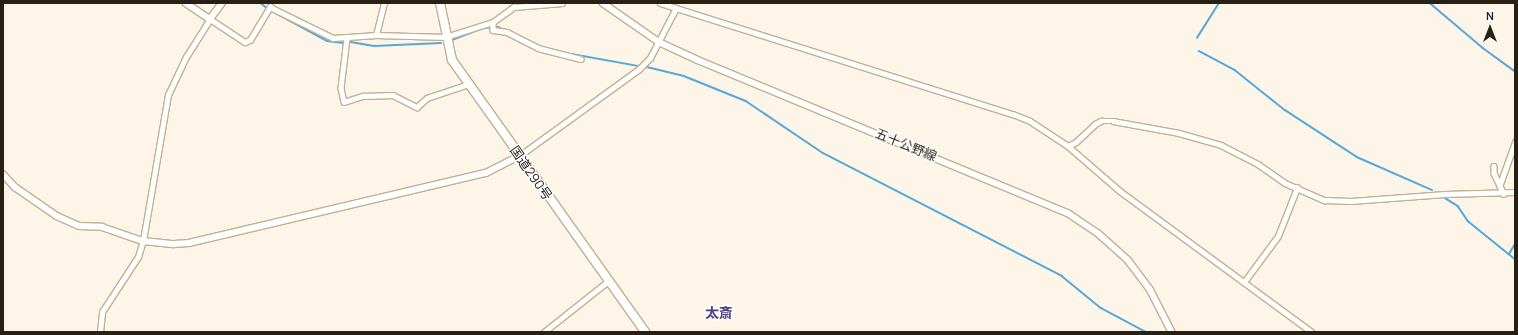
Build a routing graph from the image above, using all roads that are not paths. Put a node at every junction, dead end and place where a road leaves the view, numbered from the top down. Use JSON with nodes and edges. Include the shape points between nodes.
{"nodes":[{"id":1,"x":186,"y":3,"type":"edge"},
{"id":2,"x":222,"y":3,"type":"edge"},
{"id":3,"x":384,"y":3,"type":"edge"},
{"id":4,"x":440,"y":3,"type":"edge"},
{"id":5,"x":562,"y":3,"type":"edge"},
{"id":6,"x":602,"y":3,"type":"edge"},
{"id":7,"x":660,"y":3,"type":"edge"},
{"id":8,"x":676,"y":8,"type":"junction"},
{"id":9,"x":210,"y":19,"type":"junction"},
{"id":10,"x":493,"y":22,"type":"junction"},
{"id":11,"x":376,"y":35,"type":"junction"},
{"id":12,"x":446,"y":37,"type":"junction"},
{"id":13,"x":347,"y":38,"type":"junction"},
{"id":14,"x":659,"y":42,"type":"junction"},
{"id":15,"x":581,"y":59,"type":"dead end"},
{"id":16,"x":469,"y":84,"type":"junction"},
{"id":17,"x":1515,"y":142,"type":"edge"},
{"id":18,"x":1068,"y":146,"type":"junction"},
{"id":19,"x":519,"y":156,"type":"junction"},
{"id":20,"x":1494,"y":166,"type":"dead end"},
{"id":21,"x":3,"y":174,"type":"edge"},
{"id":22,"x":1500,"y":184,"type":"junction"},
{"id":23,"x":1297,"y":188,"type":"junction"},
{"id":24,"x":1515,"y":192,"type":"edge"},
{"id":25,"x":1504,"y":194,"type":"junction"},
{"id":26,"x":143,"y":241,"type":"junction"},
{"id":27,"x":608,"y":282,"type":"junction"},
{"id":28,"x":1244,"y":282,"type":"junction"},
{"id":29,"x":100,"y":332,"type":"edge"},
{"id":30,"x":544,"y":332,"type":"edge"},
{"id":31,"x":645,"y":332,"type":"edge"},
{"id":32,"x":1172,"y":332,"type":"edge"},
{"id":33,"x":1312,"y":332,"type":"edge"}],
"edges":[{"from":1,"to":9,"type":"street"},
{"from":2,"to":9,"type":"street"},
{"from":3,"to":11,"type":"street"},
{"from":4,"to":12,"type":"highway","name":"国道290号"},
{"from":5,"to":10,"type":"street","via":[[521,6],[497,17]]},
{"from":6,"to":14,"type":"street","name":"五十公野線"},
{"from":7,"to":8,"type":"street"},
{"from":8,"to":14,"type":"street"},
{"from":8,"to":18,"type":"street","via":[[1013,114],[1030,121]]},
{"from":9,"to":13,"type":"street","via":[[245,42],[250,40],[270,6],[317,32],[333,38]]},
{"from":9,"to":26,"type":"street","via":[[186,57],[168,95]]},
{"from":10,"to":12,"type":"street"},
{"from":10,"to":15,"type":"street","via":[[494,30],[506,32],[538,48]]},
{"from":11,"to":12,"type":"street"},
{"from":11,"to":13,"type":"street"},
{"from":12,"to":16,"type":"highway","name":"国道290号","via":[[452,60]]},
{"from":13,"to":16,"type":"street","via":[[341,88],[344,102],[363,96],[393,95],[417,107],[427,98]]},
{"from":14,"to":19,"type":"street","via":[[639,69]]},
{"from":14,"to":32,"type":"street","name":"五十公野線","via":[[1068,213],[1098,233],[1128,260],[1150,289]]},
{"from":16,"to":19,"type":"highway","name":"国道290号"},
{"from":17,"to":22,"type":"street"},
{"from":18,"to":23,"type":"street","via":[[1101,121],[1143,126],[1221,145]]},
{"from":18,"to":28,"type":"street","via":[[1120,191]]},
{"from":19,"to":26,"type":"street","via":[[486,173],[196,242],[174,244]]},
{"from":19,"to":27,"type":"highway","name":"国道290号"},
{"from":20,"to":22,"type":"street","via":[[1494,173]]},
{"from":21,"to":26,"type":"street","via":[[15,187],[57,216],[79,226],[102,227]]},
{"from":22,"to":25,"type":"street"},
{"from":23,"to":25,"type":"street","via":[[1324,200],[1336,201],[1446,194]]},
{"from":23,"to":28,"type":"street","via":[[1278,236]]},
{"from":24,"to":25,"type":"street"},
{"from":26,"to":29,"type":"street","via":[[138,257],[102,312]]},
{"from":27,"to":30,"type":"street"},
{"from":27,"to":31,"type":"highway","name":"国道290号"},
{"from":28,"to":33,"type":"street"}]}
